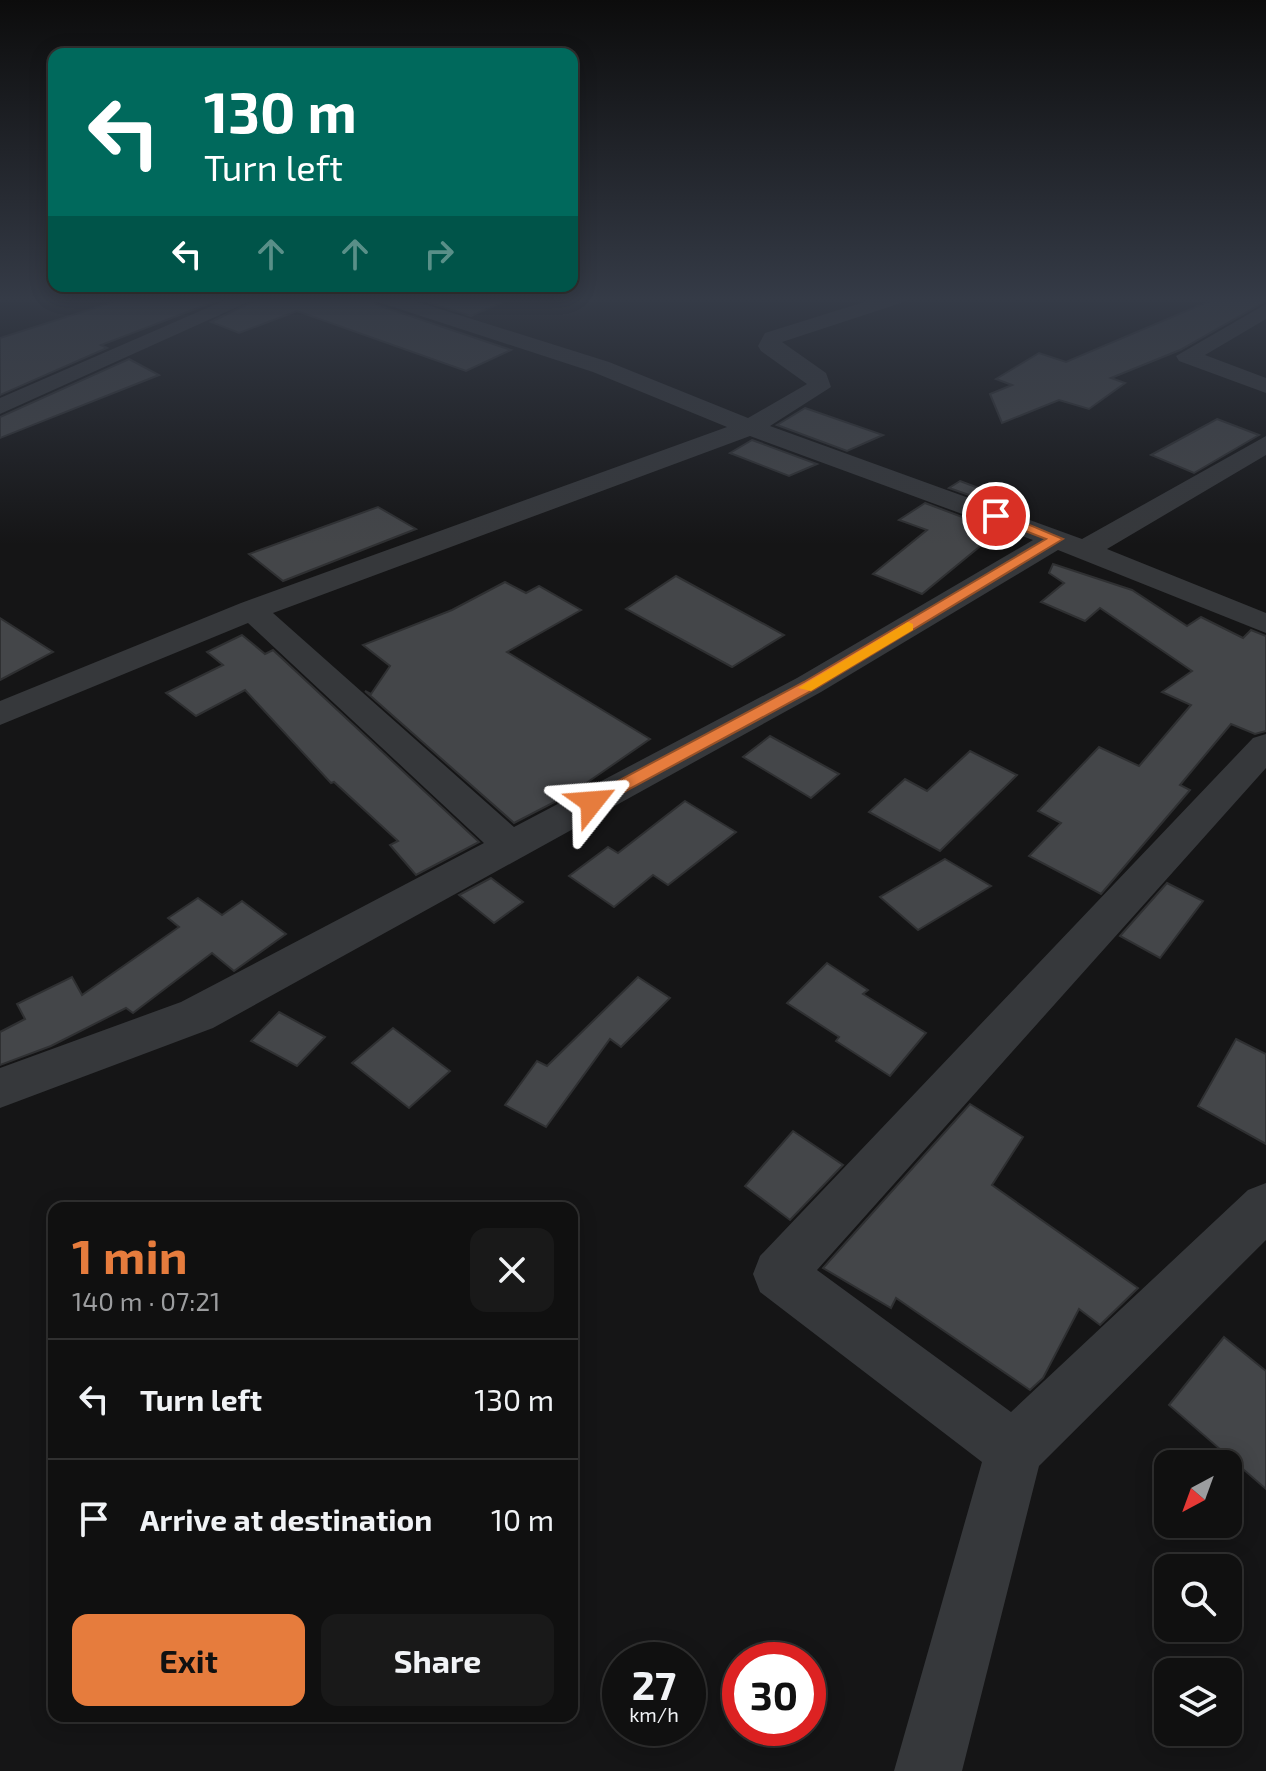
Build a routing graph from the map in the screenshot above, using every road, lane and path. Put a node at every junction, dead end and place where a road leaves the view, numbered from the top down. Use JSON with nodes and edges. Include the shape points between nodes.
{"nodes":[{"id":1,"x":50,"y":381,"type":"edge"},
{"id":2,"x":635,"y":381,"type":"edge"},
{"id":3,"x":818,"y":381,"type":"edge"},
{"id":4,"x":6,"y":399,"type":"edge"},
{"id":5,"x":750,"y":427,"type":"junction"},
{"id":6,"x":1266,"y":444,"type":"edge"},
{"id":7,"x":1071,"y":544,"type":"junction"},
{"id":8,"x":252,"y":610,"type":"junction"},
{"id":9,"x":1266,"y":624,"type":"edge"},
{"id":10,"x":0,"y":714,"type":"edge"},
{"id":11,"x":1266,"y":746,"type":"edge"},
{"id":12,"x":511,"y":846,"type":"junction"},
{"id":13,"x":0,"y":1088,"type":"edge"},
{"id":14,"x":1266,"y":1206,"type":"edge"},
{"id":15,"x":1014,"y":1450,"type":"junction"},
{"id":16,"x":928,"y":1771,"type":"edge"}],
"edges":[{"from":1,"to":4,"type":"street"},
{"from":2,"to":5,"type":"street"},
{"from":3,"to":5,"type":"street","via":[[819,387]]},
{"from":5,"to":7,"type":"street"},
{"from":5,"to":8,"type":"street"},
{"from":6,"to":7,"type":"street"},
{"from":7,"to":9,"type":"street"},
{"from":7,"to":12,"type":"street"},
{"from":8,"to":10,"type":"street"},
{"from":8,"to":12,"type":"street"},
{"from":11,"to":15,"type":"street","via":[[779,1274]]},
{"from":12,"to":13,"type":"street","via":[[197,1015]]},
{"from":14,"to":15,"type":"street"},
{"from":15,"to":16,"type":"street"}]}
